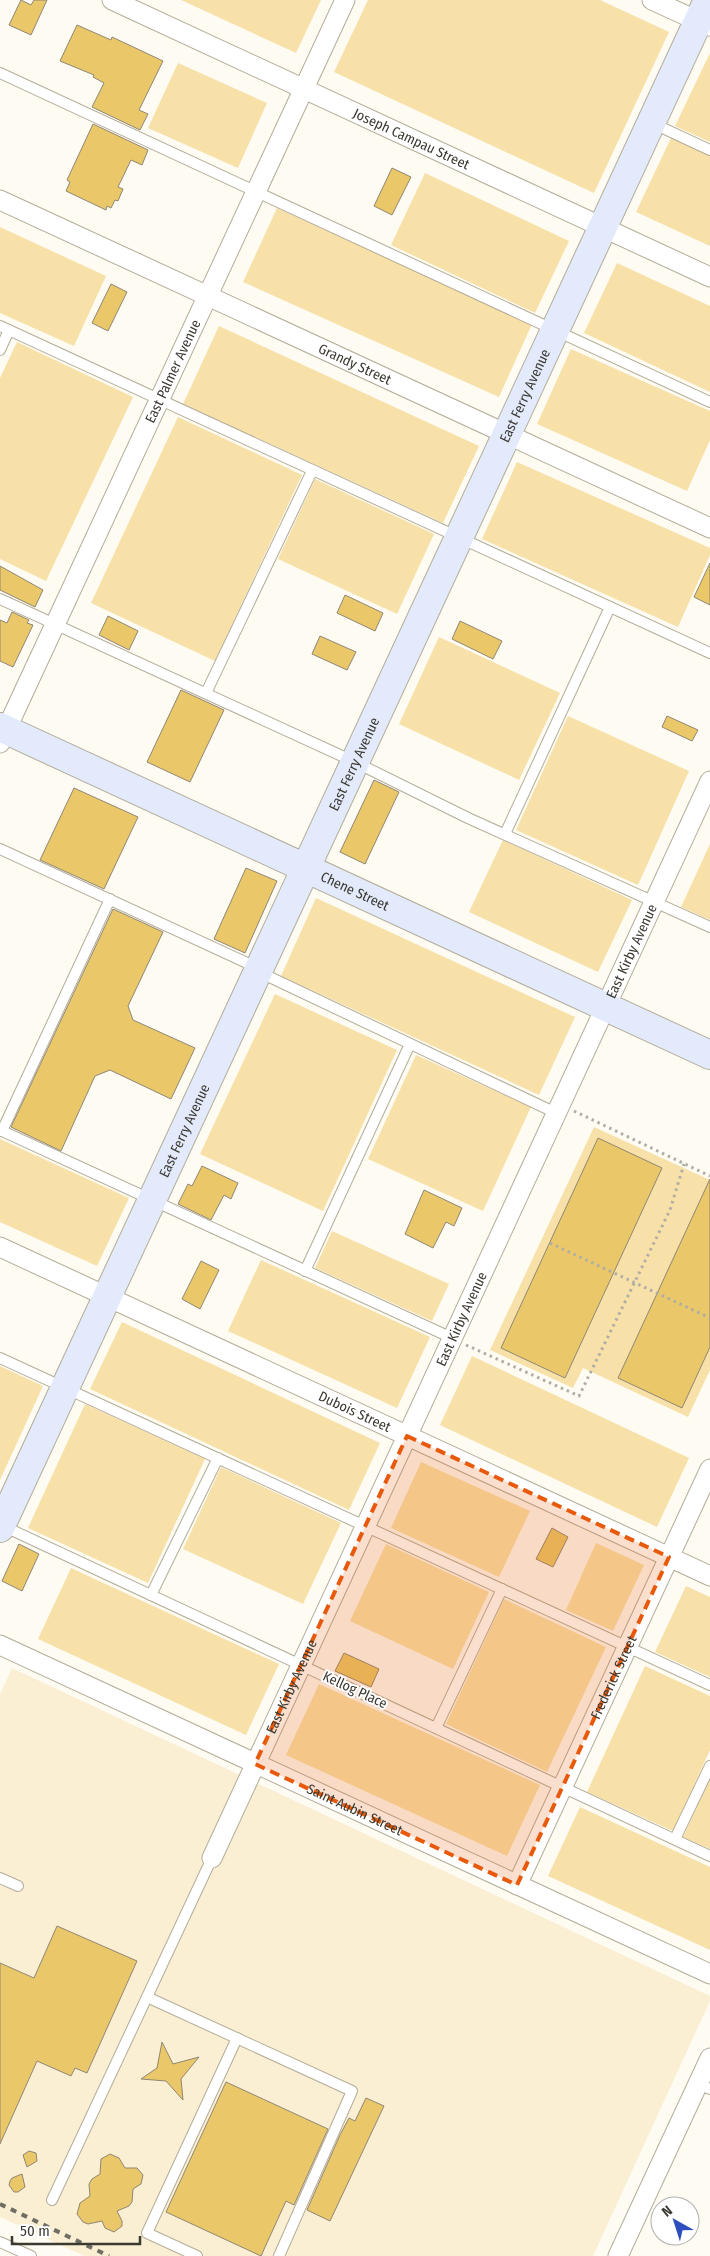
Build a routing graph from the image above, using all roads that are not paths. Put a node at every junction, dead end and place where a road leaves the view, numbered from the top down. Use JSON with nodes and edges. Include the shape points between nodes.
{"nodes":[{"id":1,"x":112,"y":0,"type":"edge"},
{"id":2,"x":345,"y":0,"type":"edge"},
{"id":3,"x":652,"y":0,"type":"edge"},
{"id":4,"x":705,"y":16,"type":"edge"},
{"id":5,"x":0,"y":73,"type":"edge"},
{"id":6,"x":304,"y":89,"type":"junction"},
{"id":7,"x":652,"y":123,"type":"junction"},
{"id":8,"x":710,"y":150,"type":"edge"},
{"id":9,"x":256,"y":192,"type":"junction"},
{"id":10,"x":0,"y":200,"type":"edge"},
{"id":11,"x":603,"y":228,"type":"junction"},
{"id":12,"x":710,"y":277,"type":"edge"},
{"id":13,"x":208,"y":296,"type":"junction"},
{"id":14,"x":5,"y":328,"type":"edge"},
{"id":15,"x":555,"y":330,"type":"junction"},
{"id":16,"x":0,"y":350,"type":"edge"},
{"id":17,"x":159,"y":400,"type":"junction"},
{"id":18,"x":710,"y":402,"type":"edge"},
{"id":19,"x":507,"y":434,"type":"junction"},
{"id":20,"x":312,"y":470,"type":"junction"},
{"id":21,"x":710,"y":528,"type":"edge"},
{"id":22,"x":459,"y":538,"type":"junction"},
{"id":23,"x":0,"y":599,"type":"edge"},
{"id":24,"x":610,"y":607,"type":"junction"},
{"id":25,"x":55,"y":624,"type":"junction"},
{"id":26,"x":710,"y":653,"type":"edge"},
{"id":27,"x":206,"y":693,"type":"junction"},
{"id":28,"x":2,"y":733,"type":"edge"},
{"id":29,"x":355,"y":762,"type":"junction"},
{"id":30,"x":710,"y":781,"type":"edge"},
{"id":31,"x":505,"y":834,"type":"junction"},
{"id":32,"x":0,"y":849,"type":"edge"},
{"id":33,"x":306,"y":868,"type":"junction"},
{"id":34,"x":110,"y":899,"type":"junction"},
{"id":35,"x":654,"y":902,"type":"junction"},
{"id":36,"x":710,"y":928,"type":"edge"},
{"id":37,"x":259,"y":970,"type":"junction"},
{"id":38,"x":606,"y":1006,"type":"junction"},
{"id":39,"x":410,"y":1044,"type":"junction"},
{"id":40,"x":710,"y":1055,"type":"edge"},
{"id":41,"x":558,"y":1109,"type":"junction"},
{"id":42,"x":1,"y":1131,"type":"edge"},
{"id":43,"x":152,"y":1200,"type":"junction"},
{"id":44,"x":0,"y":1247,"type":"edge"},
{"id":45,"x":305,"y":1270,"type":"junction"},
{"id":46,"x":107,"y":1297,"type":"junction"},
{"id":47,"x":452,"y":1338,"type":"junction"},
{"id":48,"x":0,"y":1358,"type":"edge"},
{"id":49,"x":65,"y":1388,"type":"junction"},
{"id":50,"x":407,"y":1436,"type":"junction"},
{"id":51,"x":218,"y":1458,"type":"junction"},
{"id":52,"x":710,"y":1469,"type":"edge"},
{"id":53,"x":0,"y":1526,"type":"edge"},
{"id":54,"x":365,"y":1526,"type":"junction"},
{"id":55,"x":669,"y":1557,"type":"junction"},
{"id":56,"x":710,"y":1576,"type":"edge"},
{"id":57,"x":502,"y":1589,"type":"junction"},
{"id":58,"x":151,"y":1595,"type":"junction"},
{"id":59,"x":0,"y":1644,"type":"edge"},
{"id":60,"x":628,"y":1647,"type":"junction"},
{"id":61,"x":301,"y":1665,"type":"junction"},
{"id":62,"x":710,"y":1685,"type":"edge"},
{"id":63,"x":436,"y":1728,"type":"junction"},
{"id":64,"x":255,"y":1764,"type":"junction"},
{"id":65,"x":710,"y":1766,"type":"edge"},
{"id":66,"x":563,"y":1787,"type":"junction"},
{"id":67,"x":675,"y":1840,"type":"junction"},
{"id":68,"x":710,"y":1856,"type":"edge"},
{"id":69,"x":212,"y":1858,"type":"joint"},
{"id":70,"x":0,"y":1878,"type":"edge"},
{"id":71,"x":517,"y":1885,"type":"junction"},
{"id":72,"x":18,"y":1886,"type":"dead end"},
{"id":73,"x":710,"y":1974,"type":"edge"},
{"id":74,"x":147,"y":1996,"type":"junction"},
{"id":75,"x":237,"y":2038,"type":"junction"},
{"id":76,"x":710,"y":2058,"type":"edge"},
{"id":77,"x":704,"y":2086,"type":"edge"},
{"id":78,"x":52,"y":2200,"type":"dead end"},
{"id":79,"x":0,"y":2242,"type":"edge"},
{"id":80,"x":31,"y":2256,"type":"edge"},
{"id":81,"x":196,"y":2256,"type":"edge"},
{"id":82,"x":279,"y":2256,"type":"edge"},
{"id":83,"x":618,"y":2256,"type":"edge"}],
"edges":[{"from":1,"to":6,"type":"street","name":"Joseph Campau Street"},
{"from":2,"to":6,"type":"street","name":"East Palmer Avenue"},
{"from":3,"to":4,"type":"street"},
{"from":4,"to":7,"type":"street","name":"East Ferry Avenue"},
{"from":5,"to":9,"type":"lane"},
{"from":6,"to":9,"type":"street","name":"East Palmer Avenue"},
{"from":6,"to":11,"type":"street","name":"Joseph Campau Street"},
{"from":7,"to":8,"type":"lane"},
{"from":7,"to":11,"type":"street","name":"East Ferry Avenue"},
{"from":9,"to":13,"type":"street","name":"East Palmer Avenue"},
{"from":9,"to":15,"type":"lane"},
{"from":10,"to":13,"type":"street","name":"Grandy Street"},
{"from":11,"to":12,"type":"street","name":"Joseph Campau Street"},
{"from":11,"to":15,"type":"street","name":"East Ferry Avenue"},
{"from":13,"to":17,"type":"street","name":"East Palmer Avenue"},
{"from":13,"to":19,"type":"street","name":"Grandy Street"},
{"from":14,"to":16,"type":"lane"},
{"from":14,"to":17,"type":"lane"},
{"from":15,"to":18,"type":"lane"},
{"from":15,"to":19,"type":"street","name":"East Ferry Avenue"},
{"from":17,"to":20,"type":"lane"},
{"from":17,"to":25,"type":"street","name":"East Palmer Avenue"},
{"from":19,"to":21,"type":"street","name":"Grandy Street"},
{"from":19,"to":22,"type":"street","name":"East Ferry Avenue"},
{"from":20,"to":22,"type":"lane"},
{"from":20,"to":27,"type":"lane"},
{"from":22,"to":24,"type":"lane"},
{"from":22,"to":29,"type":"street","name":"East Ferry Avenue"},
{"from":23,"to":25,"type":"lane"},
{"from":24,"to":26,"type":"lane"},
{"from":24,"to":31,"type":"lane"},
{"from":25,"to":27,"type":"lane"},
{"from":25,"to":28,"type":"street","name":"East Palmer Avenue"},
{"from":27,"to":29,"type":"lane"},
{"from":28,"to":33,"type":"street","name":"Chene Street"},
{"from":29,"to":31,"type":"lane"},
{"from":29,"to":33,"type":"street","name":"East Ferry Avenue"},
{"from":30,"to":35,"type":"street","name":"East Kirby Avenue"},
{"from":31,"to":35,"type":"lane"},
{"from":32,"to":34,"type":"lane"},
{"from":33,"to":37,"type":"street","name":"East Ferry Avenue"},
{"from":33,"to":38,"type":"street","name":"Chene Street"},
{"from":34,"to":37,"type":"lane"},
{"from":34,"to":42,"type":"lane"},
{"from":35,"to":36,"type":"lane"},
{"from":35,"to":38,"type":"street","name":"East Kirby Avenue"},
{"from":37,"to":39,"type":"lane"},
{"from":37,"to":43,"type":"street","name":"East Ferry Avenue"},
{"from":38,"to":40,"type":"street","name":"Chene Street"},
{"from":38,"to":41,"type":"street","name":"East Kirby Avenue"},
{"from":39,"to":41,"type":"lane"},
{"from":39,"to":45,"type":"lane"},
{"from":41,"to":47,"type":"street","name":"East Kirby Avenue"},
{"from":42,"to":43,"type":"lane"},
{"from":43,"to":45,"type":"lane"},
{"from":43,"to":46,"type":"street","name":"East Ferry Avenue"},
{"from":44,"to":46,"type":"street","name":"Dubois Street"},
{"from":45,"to":47,"type":"lane"},
{"from":46,"to":49,"type":"street","name":"East Ferry Avenue"},
{"from":46,"to":50,"type":"street","name":"Dubois Street"},
{"from":47,"to":50,"type":"street","name":"East Kirby Avenue"},
{"from":48,"to":49,"type":"lane"},
{"from":49,"to":51,"type":"lane"},
{"from":49,"to":53,"type":"street","name":"East Ferry Avenue"},
{"from":50,"to":54,"type":"street","name":"East Kirby Avenue"},
{"from":50,"to":55,"type":"street","name":"Dubois Street"},
{"from":51,"to":54,"type":"lane"},
{"from":51,"to":58,"type":"lane"},
{"from":52,"to":55,"type":"street","name":"Frederick Street"},
{"from":53,"to":58,"type":"lane","name":"Kellog Place"},
{"from":54,"to":57,"type":"lane"},
{"from":54,"to":61,"type":"street","name":"East Kirby Avenue"},
{"from":55,"to":56,"type":"street","name":"Dubois Street"},
{"from":55,"to":60,"type":"street","name":"Frederick Street"},
{"from":57,"to":60,"type":"lane"},
{"from":57,"to":63,"type":"lane"},
{"from":58,"to":61,"type":"lane","name":"Kellog Place"},
{"from":59,"to":64,"type":"street","name":"Saint Aubin Street"},
{"from":60,"to":62,"type":"lane"},
{"from":60,"to":66,"type":"street","name":"Frederick Street"},
{"from":61,"to":63,"type":"lane","name":"Kellog Place"},
{"from":61,"to":64,"type":"street","name":"East Kirby Avenue"},
{"from":63,"to":66,"type":"lane","name":"Kellog Place"},
{"from":64,"to":69,"type":"street","name":"East Kirby Avenue"},
{"from":64,"to":71,"type":"street","name":"Saint Aubin Street"},
{"from":65,"to":67,"type":"lane"},
{"from":66,"to":67,"type":"lane","name":"Kellog Place"},
{"from":66,"to":71,"type":"street","name":"Frederick Street"},
{"from":67,"to":68,"type":"lane","name":"Kellog Place"},
{"from":69,"to":74,"type":"lane"},
{"from":70,"to":72,"type":"lane"},
{"from":71,"to":73,"type":"street","name":"Saint Aubin Street"},
{"from":74,"to":75,"type":"lane"},
{"from":74,"to":78,"type":"lane"},
{"from":75,"to":81,"type":"lane","via":[[147,2233]]},
{"from":75,"to":82,"type":"lane","via":[[352,2091]]},
{"from":76,"to":77,"type":"street"},
{"from":77,"to":83,"type":"street"},
{"from":79,"to":80,"type":"lane"}]}
